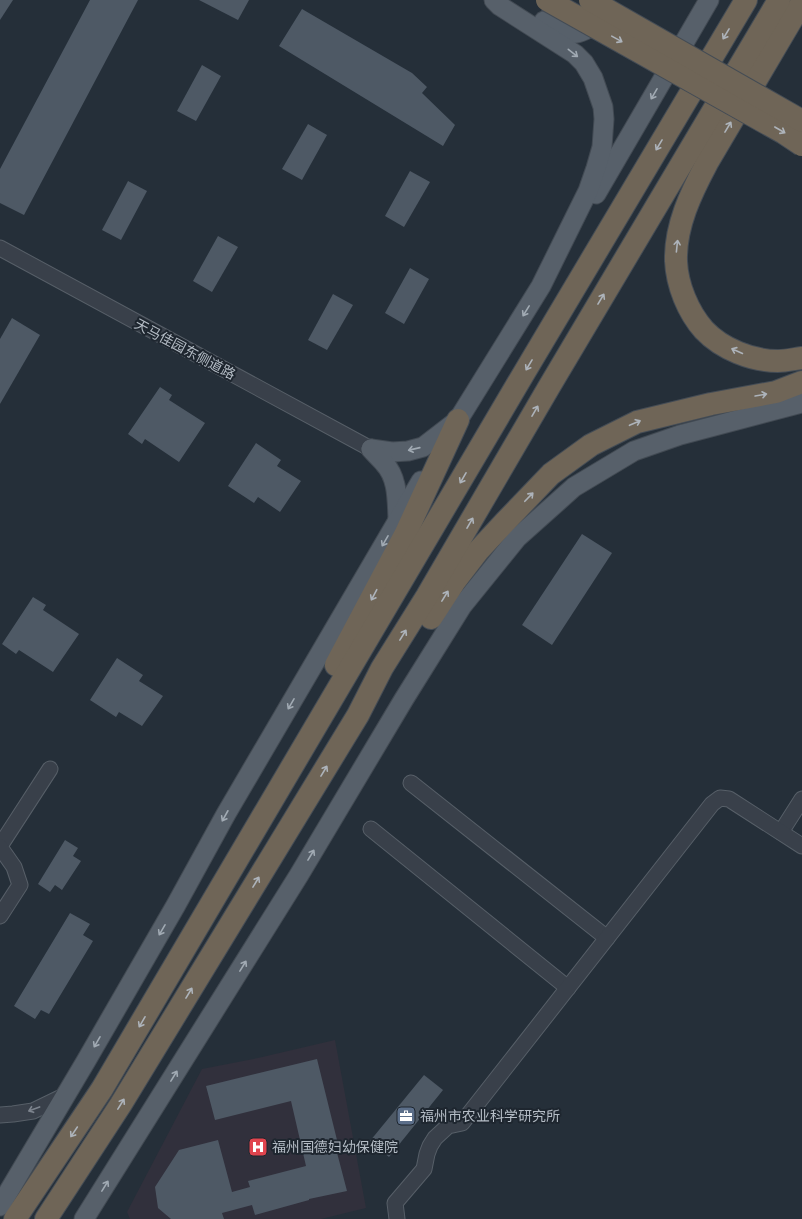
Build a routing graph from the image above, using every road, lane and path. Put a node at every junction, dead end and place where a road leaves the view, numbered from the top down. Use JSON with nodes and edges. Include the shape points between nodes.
{"nodes":[{"id":1,"x":494,"y":0,"type":"edge"},
{"id":2,"x":506,"y":0,"type":"edge"},
{"id":3,"x":547,"y":0,"type":"edge"},
{"id":4,"x":590,"y":0,"type":"edge"},
{"id":5,"x":606,"y":0,"type":"edge"},
{"id":6,"x":616,"y":0,"type":"edge"},
{"id":7,"x":710,"y":0,"type":"edge"},
{"id":8,"x":746,"y":0,"type":"edge"},
{"id":9,"x":779,"y":0,"type":"edge"},
{"id":10,"x":802,"y":2,"type":"edge"},
{"id":11,"x":798,"y":118,"type":"edge"},
{"id":12,"x":802,"y":145,"type":"edge"},
{"id":13,"x":0,"y":248,"type":"edge"},
{"id":14,"x":541,"y":286,"type":"junction"},
{"id":15,"x":802,"y":358,"type":"edge"},
{"id":16,"x":802,"y":382,"type":"edge"},
{"id":17,"x":802,"y":403,"type":"edge"},
{"id":18,"x":458,"y":420,"type":"junction"},
{"id":19,"x":371,"y":449,"type":"junction"},
{"id":20,"x":510,"y":516,"type":"junction"},
{"id":21,"x":401,"y":527,"type":"junction"},
{"id":22,"x":448,"y":629,"type":"junction"},
{"id":23,"x":388,"y":672,"type":"junction"},
{"id":24,"x":50,"y":770,"type":"dead end"},
{"id":25,"x":411,"y":783,"type":"dead end"},
{"id":26,"x":802,"y":799,"type":"edge"},
{"id":27,"x":371,"y":829,"type":"dead end"},
{"id":28,"x":781,"y":832,"type":"junction"},
{"id":29,"x":802,"y":846,"type":"edge"},
{"id":30,"x":0,"y":847,"type":"edge"},
{"id":31,"x":0,"y":916,"type":"edge"},
{"id":32,"x":608,"y":938,"type":"junction"},
{"id":33,"x":568,"y":988,"type":"junction"},
{"id":34,"x":158,"y":995,"type":"junction"},
{"id":35,"x":66,"y":1095,"type":"junction"},
{"id":36,"x":0,"y":1115,"type":"edge"},
{"id":37,"x":0,"y":1206,"type":"edge"},
{"id":38,"x":14,"y":1219,"type":"edge"},
{"id":39,"x":46,"y":1219,"type":"edge"},
{"id":40,"x":84,"y":1219,"type":"edge"},
{"id":41,"x":397,"y":1219,"type":"edge"}],
"edges":[{"from":1,"to":14,"type":"main road","one_way":true,"via":[[575,54],[593,78],[603,108],[602,141],[588,191]]},
{"from":2,"to":5,"type":"main road","via":[[573,34],[586,31],[598,19]]},
{"from":3,"to":12,"type":"highway","one_way":true,"bridge":true},
{"from":4,"to":11,"type":"highway","bridge":true},
{"from":6,"to":11,"type":"highway","bridge":true},
{"from":7,"to":14,"type":"main road","one_way":true},
{"from":8,"to":34,"type":"highway","one_way":true},
{"from":23,"to":9,"type":"highway","one_way":true,"via":[[427,596]]},
{"from":15,"to":10,"type":"highway","one_way":true,"via":[[779,361],[750,357],[720,343],[704,330],[683,296],[676,260],[679,232],[693,190]]},
{"from":13,"to":19,"type":"street","name":"天马佳园东侧道路"},
{"from":14,"to":18,"type":"main road","one_way":true},
{"from":20,"to":16,"type":"highway","one_way":true,"via":[[551,474],[591,445],[637,422],[776,392]]},
{"from":17,"to":22,"type":"main road","via":[[680,435],[634,451],[574,487],[518,538],[462,606]]},
{"from":18,"to":19,"type":"main road","one_way":true,"via":[[423,447],[392,452]]},
{"from":18,"to":21,"type":"highway"},
{"from":19,"to":21,"type":"main road","via":[[393,475]]},
{"from":20,"to":22,"type":"main road","via":[[483,561]]},
{"from":23,"to":20,"type":"highway","one_way":true,"via":[[478,551]]},
{"from":21,"to":34,"type":"highway","one_way":true,"via":[[346,646]]},
{"from":21,"to":35,"type":"main road","one_way":true,"via":[[310,670]]},
{"from":40,"to":22,"type":"main road","one_way":true,"via":[[300,875]]},
{"from":39,"to":23,"type":"highway","one_way":true,"via":[[121,1104],[358,714]]},
{"from":24,"to":30,"type":"street"},
{"from":25,"to":32,"type":"street"},
{"from":26,"to":28,"type":"street"},
{"from":27,"to":33,"type":"street"},
{"from":28,"to":29,"type":"street"},
{"from":28,"to":32,"type":"street","via":[[729,799],[720,798],[712,804]]},
{"from":30,"to":31,"type":"street","via":[[14,867],[20,885]]},
{"from":32,"to":33,"type":"street"},
{"from":33,"to":41,"type":"street","via":[[462,1123],[448,1126],[435,1138],[427,1154],[424,1169],[395,1203]]},
{"from":34,"to":38,"type":"highway","one_way":true,"via":[[102,1089]]},
{"from":35,"to":36,"type":"street","one_way":true,"via":[[32,1111]]},
{"from":35,"to":37,"type":"main road"}]}
